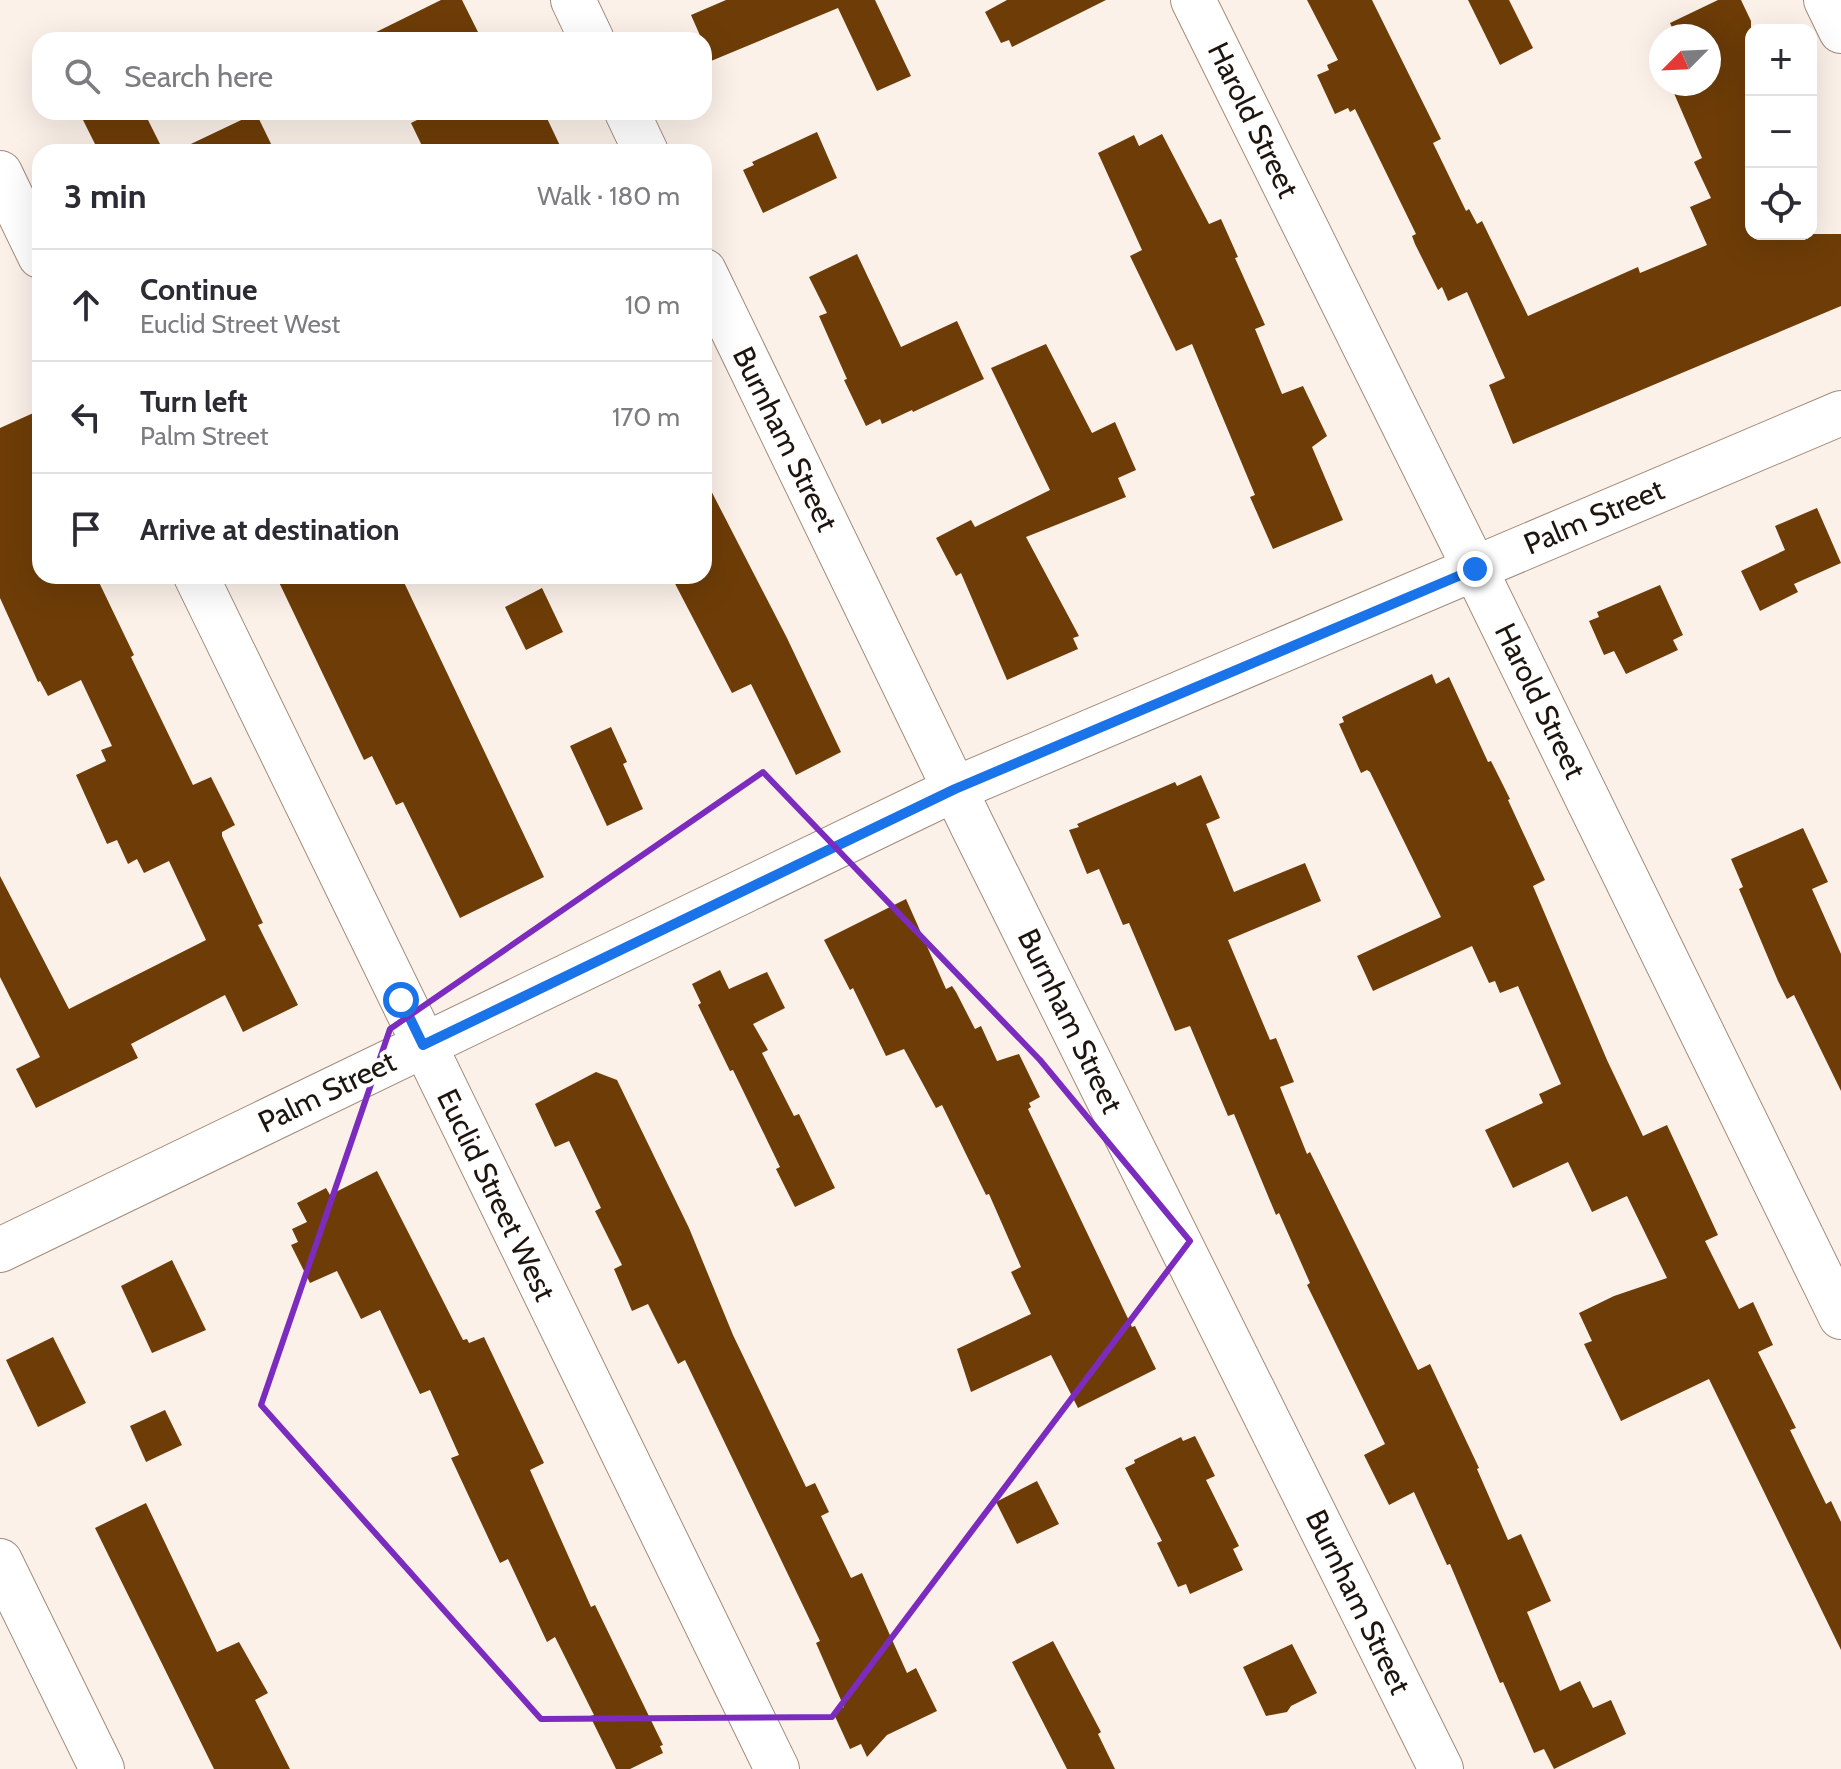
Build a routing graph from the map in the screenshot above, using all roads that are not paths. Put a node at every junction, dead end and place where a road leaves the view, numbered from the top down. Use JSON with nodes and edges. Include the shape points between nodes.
{"nodes":[{"id":1,"x":573,"y":0,"type":"edge"},
{"id":2,"x":1193,"y":0,"type":"edge"},
{"id":3,"x":1826,"y":0,"type":"edge"},
{"id":4,"x":1841,"y":31,"type":"edge"},
{"id":5,"x":588,"y":32,"type":"edge"},
{"id":6,"x":631,"y":120,"type":"edge"},
{"id":7,"x":642,"y":144,"type":"edge"},
{"id":8,"x":0,"y":173,"type":"edge"},
{"id":9,"x":32,"y":239,"type":"edge"},
{"id":10,"x":712,"y":288,"type":"edge"},
{"id":11,"x":1841,"y":413,"type":"edge"},
{"id":12,"x":1475,"y":569,"type":"junction"},
{"id":13,"x":200,"y":584,"type":"edge"},
{"id":14,"x":955,"y":789,"type":"junction"},
{"id":15,"x":423,"y":1045,"type":"junction"},
{"id":16,"x":0,"y":1250,"type":"edge"},
{"id":17,"x":1841,"y":1317,"type":"edge"},
{"id":18,"x":0,"y":1561,"type":"edge"},
{"id":19,"x":102,"y":1769,"type":"edge"},
{"id":20,"x":777,"y":1769,"type":"edge"},
{"id":21,"x":1441,"y":1769,"type":"edge"}],
"edges":[{"from":1,"to":5,"type":"street"},
{"from":2,"to":12,"type":"street","name":"Harold Street"},
{"from":3,"to":4,"type":"street"},
{"from":6,"to":7,"type":"street"},
{"from":8,"to":9,"type":"street"},
{"from":10,"to":14,"type":"street","name":"Burnham Street"},
{"from":11,"to":12,"type":"street","name":"Palm Street"},
{"from":12,"to":14,"type":"street","name":"Palm Street"},
{"from":12,"to":17,"type":"street","name":"Harold Street"},
{"from":13,"to":15,"type":"street","name":"Euclid Street West"},
{"from":14,"to":15,"type":"street","name":"Palm Street"},
{"from":14,"to":21,"type":"street","name":"Burnham Street"},
{"from":15,"to":16,"type":"street","name":"Palm Street"},
{"from":15,"to":20,"type":"street","name":"Euclid Street West"},
{"from":18,"to":19,"type":"street"}]}
